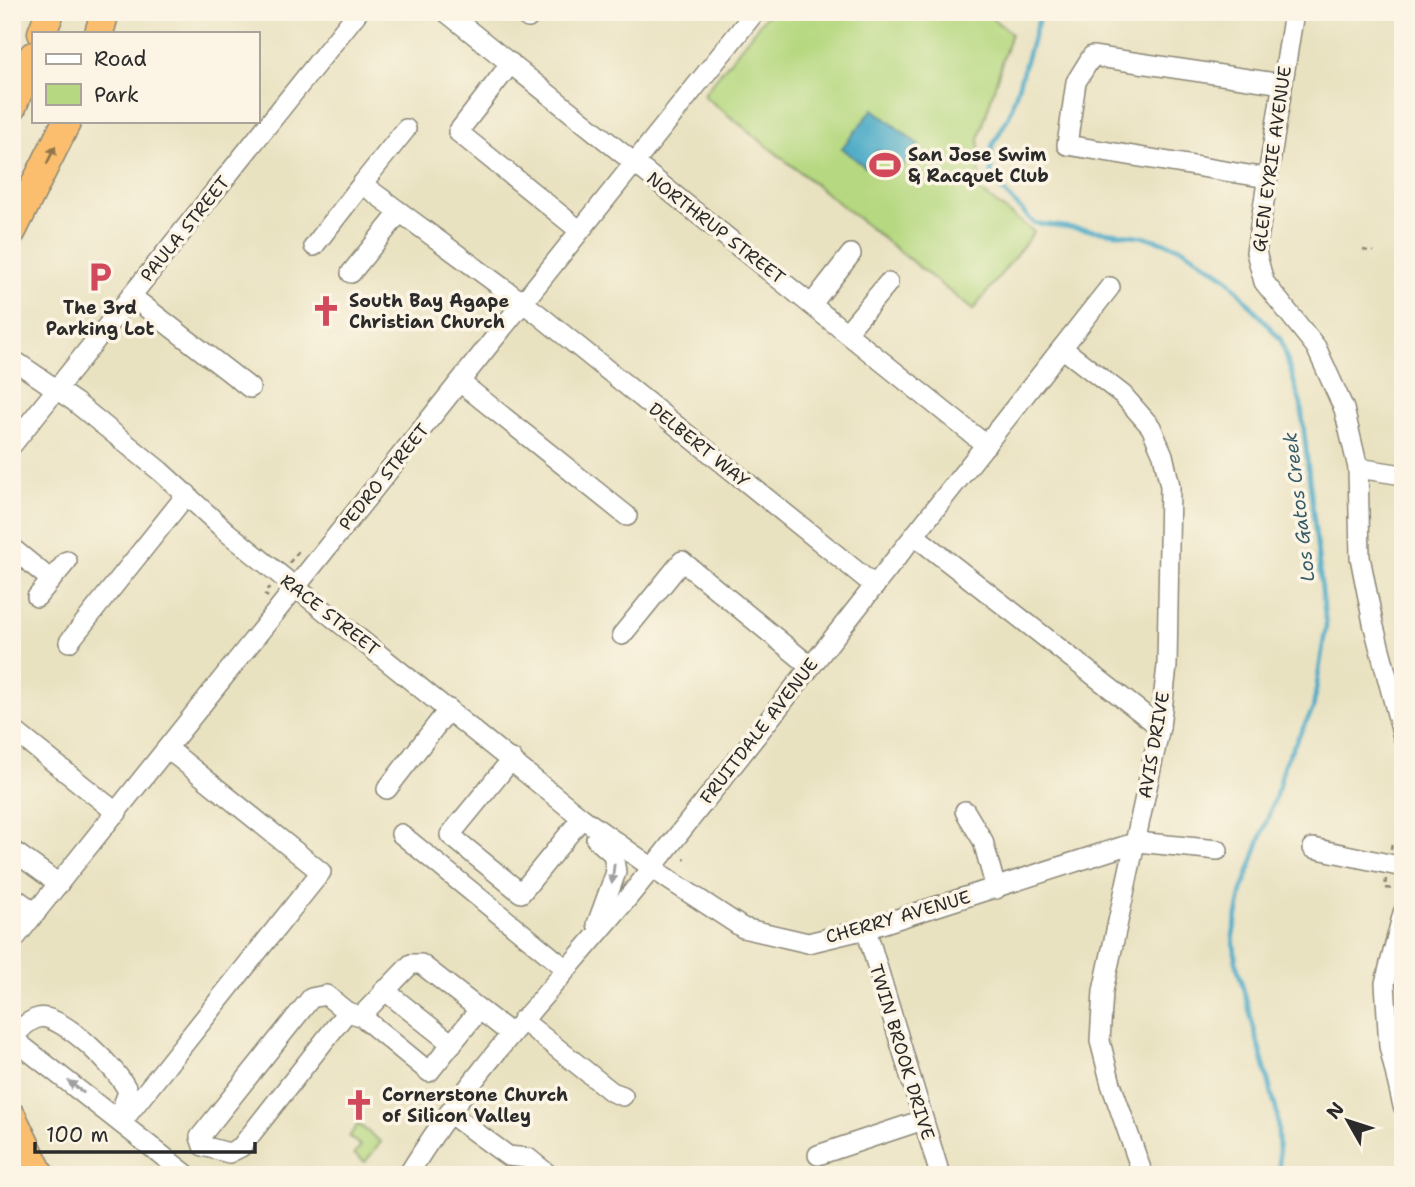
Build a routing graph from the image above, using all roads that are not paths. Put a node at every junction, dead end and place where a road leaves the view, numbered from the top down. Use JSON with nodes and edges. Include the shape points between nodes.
{"nodes":[{"id":1,"x":50,"y":12,"type":"edge"},
{"id":2,"x":105,"y":12,"type":"edge"},
{"id":3,"x":358,"y":12,"type":"edge"},
{"id":4,"x":755,"y":12,"type":"edge"},
{"id":5,"x":1294,"y":12,"type":"edge"},
{"id":6,"x":453,"y":15,"type":"edge"},
{"id":7,"x":42,"y":32,"type":"edge"},
{"id":8,"x":99,"y":32,"type":"edge"},
{"id":9,"x":32,"y":58,"type":"edge"},
{"id":10,"x":511,"y":63,"type":"junction"},
{"id":11,"x":1282,"y":84,"type":"junction"},
{"id":12,"x":12,"y":107,"type":"edge"},
{"id":13,"x":66,"y":122,"type":"edge"},
{"id":14,"x":406,"y":129,"type":"dead end"},
{"id":15,"x":634,"y":162,"type":"junction"},
{"id":16,"x":1266,"y":177,"type":"junction"},
{"id":17,"x":362,"y":184,"type":"junction"},
{"id":18,"x":400,"y":212,"type":"junction"},
{"id":19,"x":579,"y":230,"type":"junction"},
{"id":20,"x":12,"y":231,"type":"edge"},
{"id":21,"x":314,"y":246,"type":"dead end"},
{"id":22,"x":850,"y":254,"type":"dead end"},
{"id":23,"x":351,"y":273,"type":"dead end"},
{"id":24,"x":888,"y":283,"type":"dead end"},
{"id":25,"x":1110,"y":287,"type":"dead end"},
{"id":26,"x":131,"y":296,"type":"junction"},
{"id":27,"x":523,"y":304,"type":"junction"},
{"id":28,"x":812,"y":304,"type":"junction"},
{"id":29,"x":847,"y":332,"type":"junction"},
{"id":30,"x":1062,"y":348,"type":"junction"},
{"id":31,"x":12,"y":359,"type":"edge"},
{"id":32,"x":460,"y":382,"type":"junction"},
{"id":33,"x":250,"y":388,"type":"dead end"},
{"id":34,"x":56,"y":391,"type":"junction"},
{"id":35,"x":12,"y":445,"type":"edge"},
{"id":36,"x":986,"y":445,"type":"junction"},
{"id":37,"x":1358,"y":468,"type":"junction"},
{"id":38,"x":1403,"y":475,"type":"edge"},
{"id":39,"x":187,"y":495,"type":"junction"},
{"id":40,"x":627,"y":516,"type":"dead end"},
{"id":41,"x":915,"y":536,"type":"junction"},
{"id":42,"x":12,"y":548,"type":"edge"},
{"id":43,"x":67,"y":561,"type":"dead end"},
{"id":44,"x":51,"y":580,"type":"junction"},
{"id":45,"x":875,"y":586,"type":"junction"},
{"id":46,"x":295,"y":588,"type":"junction"},
{"id":47,"x":37,"y":597,"type":"dead end"},
{"id":48,"x":622,"y":635,"type":"dead end"},
{"id":49,"x":69,"y":642,"type":"dead end"},
{"id":50,"x":810,"y":666,"type":"junction"},
{"id":51,"x":1397,"y":691,"type":"edge"},
{"id":52,"x":449,"y":709,"type":"junction"},
{"id":53,"x":1160,"y":727,"type":"junction"},
{"id":54,"x":12,"y":729,"type":"edge"},
{"id":55,"x":1403,"y":737,"type":"edge"},
{"id":56,"x":168,"y":749,"type":"junction"},
{"id":57,"x":512,"y":759,"type":"junction"},
{"id":58,"x":387,"y":789,"type":"dead end"},
{"id":59,"x":965,"y":811,"type":"dead end"},
{"id":60,"x":117,"y":813,"type":"junction"},
{"id":61,"x":582,"y":818,"type":"junction"},
{"id":62,"x":401,"y":834,"type":"dead end"},
{"id":63,"x":1137,"y":842,"type":"junction"},
{"id":64,"x":1313,"y":848,"type":"dead end"},
{"id":65,"x":12,"y":850,"type":"edge"},
{"id":66,"x":1218,"y":850,"type":"dead end"},
{"id":67,"x":1403,"y":867,"type":"edge"},
{"id":68,"x":652,"y":868,"type":"junction"},
{"id":69,"x":58,"y":884,"type":"junction"},
{"id":70,"x":996,"y":889,"type":"junction"},
{"id":71,"x":12,"y":896,"type":"edge"},
{"id":72,"x":36,"y":913,"type":"junction"},
{"id":73,"x":1403,"y":913,"type":"edge"},
{"id":74,"x":866,"y":929,"type":"junction"},
{"id":75,"x":589,"y":941,"type":"junction"},
{"id":76,"x":12,"y":942,"type":"edge"},
{"id":77,"x":565,"y":968,"type":"junction"},
{"id":78,"x":384,"y":990,"type":"junction"},
{"id":79,"x":479,"y":1010,"type":"junction"},
{"id":80,"x":354,"y":1014,"type":"junction"},
{"id":81,"x":516,"y":1027,"type":"junction"},
{"id":82,"x":13,"y":1038,"type":"edge"},
{"id":83,"x":452,"y":1044,"type":"junction"},
{"id":84,"x":1396,"y":1047,"type":"edge"},
{"id":85,"x":623,"y":1096,"type":"dead end"},
{"id":86,"x":1403,"y":1106,"type":"edge"},
{"id":87,"x":449,"y":1113,"type":"junction"},
{"id":88,"x":12,"y":1117,"type":"edge"},
{"id":89,"x":923,"y":1120,"type":"junction"},
{"id":90,"x":119,"y":1121,"type":"junction"},
{"id":91,"x":203,"y":1146,"type":"junction"},
{"id":92,"x":818,"y":1155,"type":"dead end"},
{"id":93,"x":184,"y":1173,"type":"edge"},
{"id":94,"x":40,"y":1175,"type":"edge"},
{"id":95,"x":408,"y":1175,"type":"edge"},
{"id":96,"x":549,"y":1175,"type":"edge"},
{"id":97,"x":940,"y":1175,"type":"edge"},
{"id":98,"x":1143,"y":1175,"type":"edge"}],
"edges":[{"from":1,"to":7,"type":"highway"},
{"from":2,"to":8,"type":"highway"},
{"from":3,"to":26,"type":"street","name":"PAULA STREET"},
{"from":4,"to":15,"type":"street","name":"PEDRO STREET"},
{"from":5,"to":11,"type":"street","name":"GLEN EYRIE AVENUE"},
{"from":6,"to":10,"type":"street","name":"NORTHRUP STREET"},
{"from":9,"to":12,"type":"highway"},
{"from":10,"to":15,"type":"street","name":"NORTHRUP STREET"},
{"from":10,"to":19,"type":"street","via":[[458,132]]},
{"from":11,"to":16,"type":"street","name":"GLEN EYRIE AVENUE"},
{"from":11,"to":16,"type":"street","via":[[1092,56],[1076,82],[1067,145]]},
{"from":20,"to":13,"type":"highway","one_way":true},
{"from":14,"to":17,"type":"street"},
{"from":15,"to":19,"type":"street","name":"PEDRO STREET"},
{"from":15,"to":28,"type":"street","name":"NORTHRUP STREET"},
{"from":16,"to":37,"type":"street","name":"GLEN EYRIE AVENUE","via":[[1256,252],[1264,282],[1316,346],[1344,409]]},
{"from":17,"to":18,"type":"street","name":"DELBERT WAY"},
{"from":17,"to":21,"type":"street"},
{"from":18,"to":23,"type":"street"},
{"from":18,"to":27,"type":"street","name":"DELBERT WAY"},
{"from":19,"to":27,"type":"street","name":"PEDRO STREET"},
{"from":22,"to":28,"type":"street"},
{"from":24,"to":29,"type":"street"},
{"from":25,"to":30,"type":"street","name":"FRUITDALE AVENUE"},
{"from":26,"to":33,"type":"street"},
{"from":26,"to":34,"type":"street","name":"PAULA STREET"},
{"from":27,"to":32,"type":"street","name":"PEDRO STREET"},
{"from":27,"to":45,"type":"street","name":"DELBERT WAY"},
{"from":28,"to":29,"type":"street","name":"NORTHRUP STREET"},
{"from":29,"to":36,"type":"street","name":"NORTHRUP STREET"},
{"from":30,"to":36,"type":"street","name":"FRUITDALE AVENUE"},
{"from":30,"to":53,"type":"street","name":"AVIS DRIVE","via":[[1123,395],[1151,427],[1163,455],[1170,486],[1167,666]]},
{"from":31,"to":34,"type":"street","name":"RACE STREET"},
{"from":32,"to":40,"type":"street"},
{"from":32,"to":46,"type":"street","name":"PEDRO STREET"},
{"from":34,"to":35,"type":"street","name":"PAULA STREET"},
{"from":34,"to":39,"type":"street","name":"RACE STREET"},
{"from":36,"to":41,"type":"street","name":"FRUITDALE AVENUE"},
{"from":37,"to":38,"type":"street"},
{"from":37,"to":51,"type":"street","name":"GLEN EYRIE AVENUE","via":[[1360,557],[1373,623]]},
{"from":39,"to":46,"type":"street","name":"RACE STREET"},
{"from":39,"to":49,"type":"street"},
{"from":41,"to":45,"type":"street","name":"FRUITDALE AVENUE"},
{"from":41,"to":53,"type":"street"},
{"from":42,"to":44,"type":"street"},
{"from":43,"to":44,"type":"street"},
{"from":44,"to":47,"type":"street"},
{"from":45,"to":50,"type":"street","name":"FRUITDALE AVENUE"},
{"from":46,"to":52,"type":"street","name":"RACE STREET"},
{"from":46,"to":56,"type":"street","name":"PEDRO STREET"},
{"from":48,"to":50,"type":"street","via":[[682,561]]},
{"from":50,"to":68,"type":"street","name":"FRUITDALE AVENUE"},
{"from":51,"to":55,"type":"street","name":"GLEN EYRIE AVENUE"},
{"from":52,"to":57,"type":"street","name":"RACE STREET"},
{"from":52,"to":58,"type":"street"},
{"from":53,"to":63,"type":"street","name":"AVIS DRIVE"},
{"from":54,"to":60,"type":"street"},
{"from":56,"to":60,"type":"street","name":"PEDRO STREET"},
{"from":56,"to":90,"type":"street","via":[[321,872]]},
{"from":57,"to":61,"type":"street","name":"RACE STREET"},
{"from":57,"to":61,"type":"street","via":[[450,835],[521,893]]},
{"from":59,"to":70,"type":"street","via":[[983,841]]},
{"from":60,"to":69,"type":"street","name":"PEDRO STREET"},
{"from":61,"to":68,"type":"street","name":"RACE STREET"},
{"from":61,"to":75,"type":"street","one_way":true,"via":[[613,854],[616,872]]},
{"from":62,"to":77,"type":"street"},
{"from":63,"to":66,"type":"street","name":"CHERRY AVENUE"},
{"from":63,"to":70,"type":"street","name":"CHERRY AVENUE"},
{"from":63,"to":98,"type":"street","name":"AVIS DRIVE","via":[[1103,991],[1100,1041]]},
{"from":64,"to":67,"type":"street"},
{"from":65,"to":69,"type":"street"},
{"from":68,"to":74,"type":"street","name":"CHERRY AVENUE","via":[[743,928],[807,943]]},
{"from":68,"to":75,"type":"street","name":"FRUITDALE AVENUE"},
{"from":69,"to":72,"type":"street","name":"PEDRO STREET"},
{"from":70,"to":74,"type":"street","name":"CHERRY AVENUE"},
{"from":71,"to":72,"type":"street"},
{"from":72,"to":76,"type":"street","name":"PEDRO STREET"},
{"from":73,"to":84,"type":"street","via":[[1385,983]]},
{"from":74,"to":89,"type":"street","name":"TWIN BROOK DRIVE"},
{"from":75,"to":77,"type":"street","name":"FRUITDALE AVENUE"},
{"from":77,"to":81,"type":"street","name":"FRUITDALE AVENUE"},
{"from":78,"to":79,"type":"street","via":[[411,964],[421,964]]},
{"from":78,"to":80,"type":"street"},
{"from":78,"to":83,"type":"street"},
{"from":79,"to":81,"type":"street"},
{"from":79,"to":83,"type":"street"},
{"from":80,"to":83,"type":"street","via":[[429,1072]]},
{"from":80,"to":91,"type":"street","via":[[241,1147],[229,1153]]},
{"from":80,"to":91,"type":"street","via":[[326,995],[311,998],[200,1137]]},
{"from":81,"to":85,"type":"street"},
{"from":81,"to":87,"type":"street","name":"FRUITDALE AVENUE"},
{"from":90,"to":82,"type":"street","one_way":true},
{"from":82,"to":90,"type":"street","via":[[40,1017],[51,1019],[94,1048],[124,1080],[128,1092]]},
{"from":84,"to":86,"type":"street"},
{"from":87,"to":95,"type":"street","name":"FRUITDALE AVENUE"},
{"from":87,"to":96,"type":"street","via":[[508,1156],[528,1158]]},
{"from":88,"to":94,"type":"highway"},
{"from":89,"to":92,"type":"street"},
{"from":89,"to":97,"type":"street","name":"TWIN BROOK DRIVE"},
{"from":90,"to":93,"type":"street"},
{"from":91,"to":93,"type":"street"}]}
